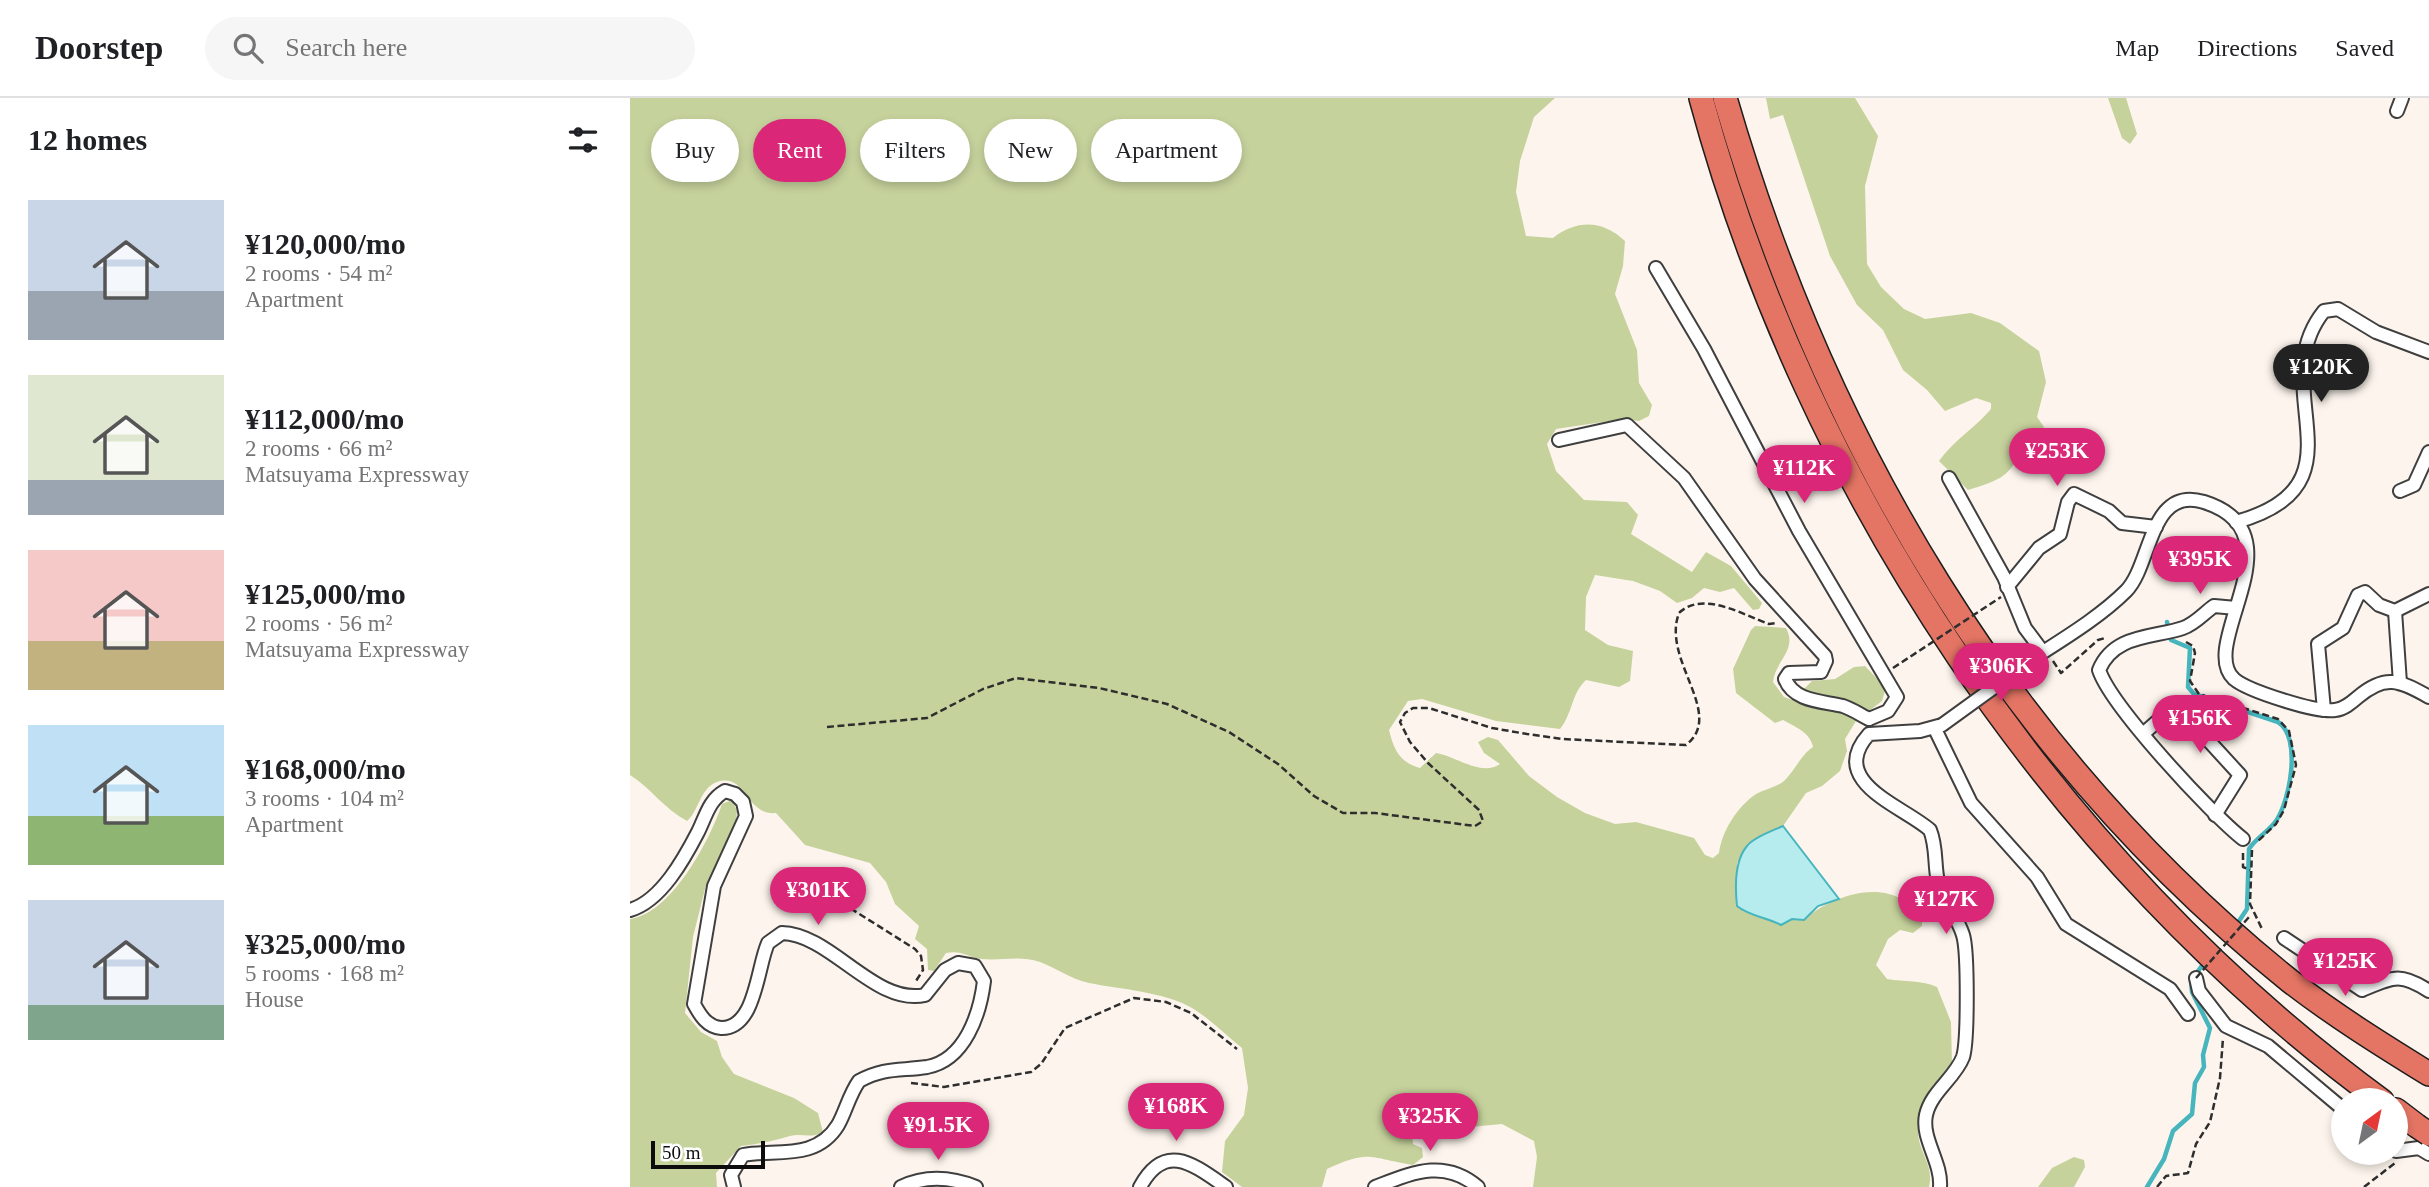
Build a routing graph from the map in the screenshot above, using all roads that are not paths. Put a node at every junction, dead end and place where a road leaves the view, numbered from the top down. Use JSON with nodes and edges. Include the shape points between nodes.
{"nodes":[{"id":1,"x":1701,"y":98,"type":"edge"},
{"id":2,"x":1725,"y":98,"type":"edge"},
{"id":3,"x":2402,"y":98,"type":"edge"},
{"id":4,"x":2397,"y":111,"type":"dead end"},
{"id":5,"x":1656,"y":268,"type":"dead end"},
{"id":6,"x":2429,"y":352,"type":"edge"},
{"id":7,"x":1559,"y":440,"type":"dead end"},
{"id":8,"x":2429,"y":452,"type":"edge"},
{"id":9,"x":1949,"y":478,"type":"dead end"},
{"id":10,"x":2400,"y":491,"type":"dead end"},
{"id":11,"x":2236,"y":522,"type":"junction"},
{"id":12,"x":2156,"y":527,"type":"junction"},
{"id":13,"x":2004,"y":592,"type":"junction"},
{"id":14,"x":2429,"y":594,"type":"edge"},
{"id":15,"x":2236,"y":608,"type":"junction"},
{"id":16,"x":2395,"y":611,"type":"junction"},
{"id":17,"x":2043,"y":652,"type":"junction"},
{"id":18,"x":2400,"y":683,"type":"junction"},
{"id":19,"x":2429,"y":697,"type":"edge"},
{"id":20,"x":2324,"y":710,"type":"junction"},
{"id":21,"x":1868,"y":719,"type":"junction"},
{"id":22,"x":1939,"y":727,"type":"junction"},
{"id":23,"x":2144,"y":733,"type":"junction"},
{"id":24,"x":1869,"y":734,"type":"junction"},
{"id":25,"x":2215,"y":815,"type":"junction"},
{"id":26,"x":2243,"y":839,"type":"road end"},
{"id":27,"x":630,"y":910,"type":"edge"},
{"id":28,"x":2284,"y":938,"type":"dead end"},
{"id":29,"x":2196,"y":978,"type":"road end"},
{"id":30,"x":2429,"y":991,"type":"edge"},
{"id":31,"x":2188,"y":1014,"type":"dead end"},
{"id":32,"x":2429,"y":1074,"type":"edge"},
{"id":33,"x":2366,"y":1088,"type":"edge"},
{"id":34,"x":2331,"y":1099,"type":"edge"},
{"id":35,"x":2414,"y":1138,"type":"edge"},
{"id":36,"x":2429,"y":1154,"type":"edge"},
{"id":37,"x":734,"y":1187,"type":"edge"},
{"id":38,"x":901,"y":1187,"type":"edge"},
{"id":39,"x":976,"y":1187,"type":"edge"},
{"id":40,"x":1140,"y":1187,"type":"edge"},
{"id":41,"x":1226,"y":1187,"type":"edge"},
{"id":42,"x":1375,"y":1187,"type":"edge"},
{"id":43,"x":1478,"y":1187,"type":"edge"},
{"id":44,"x":1940,"y":1187,"type":"edge"}],
"edges":[{"from":1,"to":33,"type":"highway","via":[[1766,294],[1817,410],[1915,590],[1998,714],[2121,863],[2198,944],[2270,1012]]},
{"from":2,"to":32,"type":"highway","via":[[1786,282],[1836,398],[1884,494],[1929,569],[2023,708],[2084,783],[2218,920],[2292,982]]},
{"from":3,"to":4,"type":"street"},
{"from":5,"to":21,"type":"street","via":[[1704,349],[1798,531],[1897,697],[1888,711]]},
{"from":6,"to":11,"type":"street","via":[[2376,332],[2338,309],[2324,311],[2304,368],[2304,474],[2278,508]]},
{"from":7,"to":21,"type":"street","via":[[1627,425],[1684,478],[1755,579],[1825,656],[1821,671],[1789,673],[1785,679],[1788,686],[1801,696],[1846,707]]},
{"from":8,"to":10,"type":"street","via":[[2414,485]]},
{"from":9,"to":13,"type":"street"},
{"from":11,"to":12,"type":"street","via":[[2206,503],[2192,500],[2167,508]]},
{"from":11,"to":15,"type":"street","via":[[2248,567]]},
{"from":12,"to":13,"type":"street","via":[[2122,523],[2109,511],[2074,494],[2060,534],[2039,548]]},
{"from":12,"to":17,"type":"street","via":[[2130,587]]},
{"from":13,"to":17,"type":"street"},
{"from":14,"to":16,"type":"street"},
{"from":15,"to":20,"type":"street","via":[[2225,664],[2233,679],[2251,689]]},
{"from":15,"to":23,"type":"street","via":[[2214,606],[2185,628],[2130,640],[2103,662],[2099,670]]},
{"from":16,"to":18,"type":"street"},
{"from":16,"to":20,"type":"street","via":[[2361,593],[2343,628],[2322,638],[2318,644]]},
{"from":17,"to":22,"type":"street","bridge":true},
{"from":18,"to":19,"type":"street"},
{"from":18,"to":20,"type":"street","via":[[2374,684],[2345,707]]},
{"from":21,"to":24,"type":"street"},
{"from":22,"to":24,"type":"street"},
{"from":22,"to":31,"type":"street","via":[[1971,803],[2037,877],[2066,924],[2170,989]]},
{"from":23,"to":25,"type":"street"},
{"from":23,"to":25,"type":"street","via":[[2176,705],[2240,775]]},
{"from":24,"to":44,"type":"street","via":[[1857,754],[1859,775],[1882,798],[1930,830],[1938,881],[1963,932],[1963,1056],[1929,1105],[1925,1127]]},
{"from":25,"to":26,"type":"street"},
{"from":27,"to":37,"type":"street","via":[[656,894],[716,796],[725,791],[743,802],[746,816],[714,886],[694,1004],[706,1022],[721,1028],[744,1018],[765,950],[782,933],[803,938],[903,996],[925,995],[945,970],[965,962],[975,966],[984,981],[971,1031],[959,1048],[929,1066],[884,1069],[859,1081],[837,1126],[813,1147],[794,1153],[743,1155],[731,1175]]},
{"from":28,"to":30,"type":"street","via":[[2362,990],[2392,977],[2413,981]]},
{"from":29,"to":34,"type":"street","via":[[2195,985],[2225,1026],[2268,1046]]},
{"from":35,"to":36,"type":"street"},
{"from":38,"to":39,"type":"street","via":[[934,1178]]},
{"from":40,"to":41,"type":"street","via":[[1154,1166],[1167,1159],[1182,1161]]},
{"from":42,"to":43,"type":"street","via":[[1413,1171],[1439,1170],[1456,1172]]}]}
